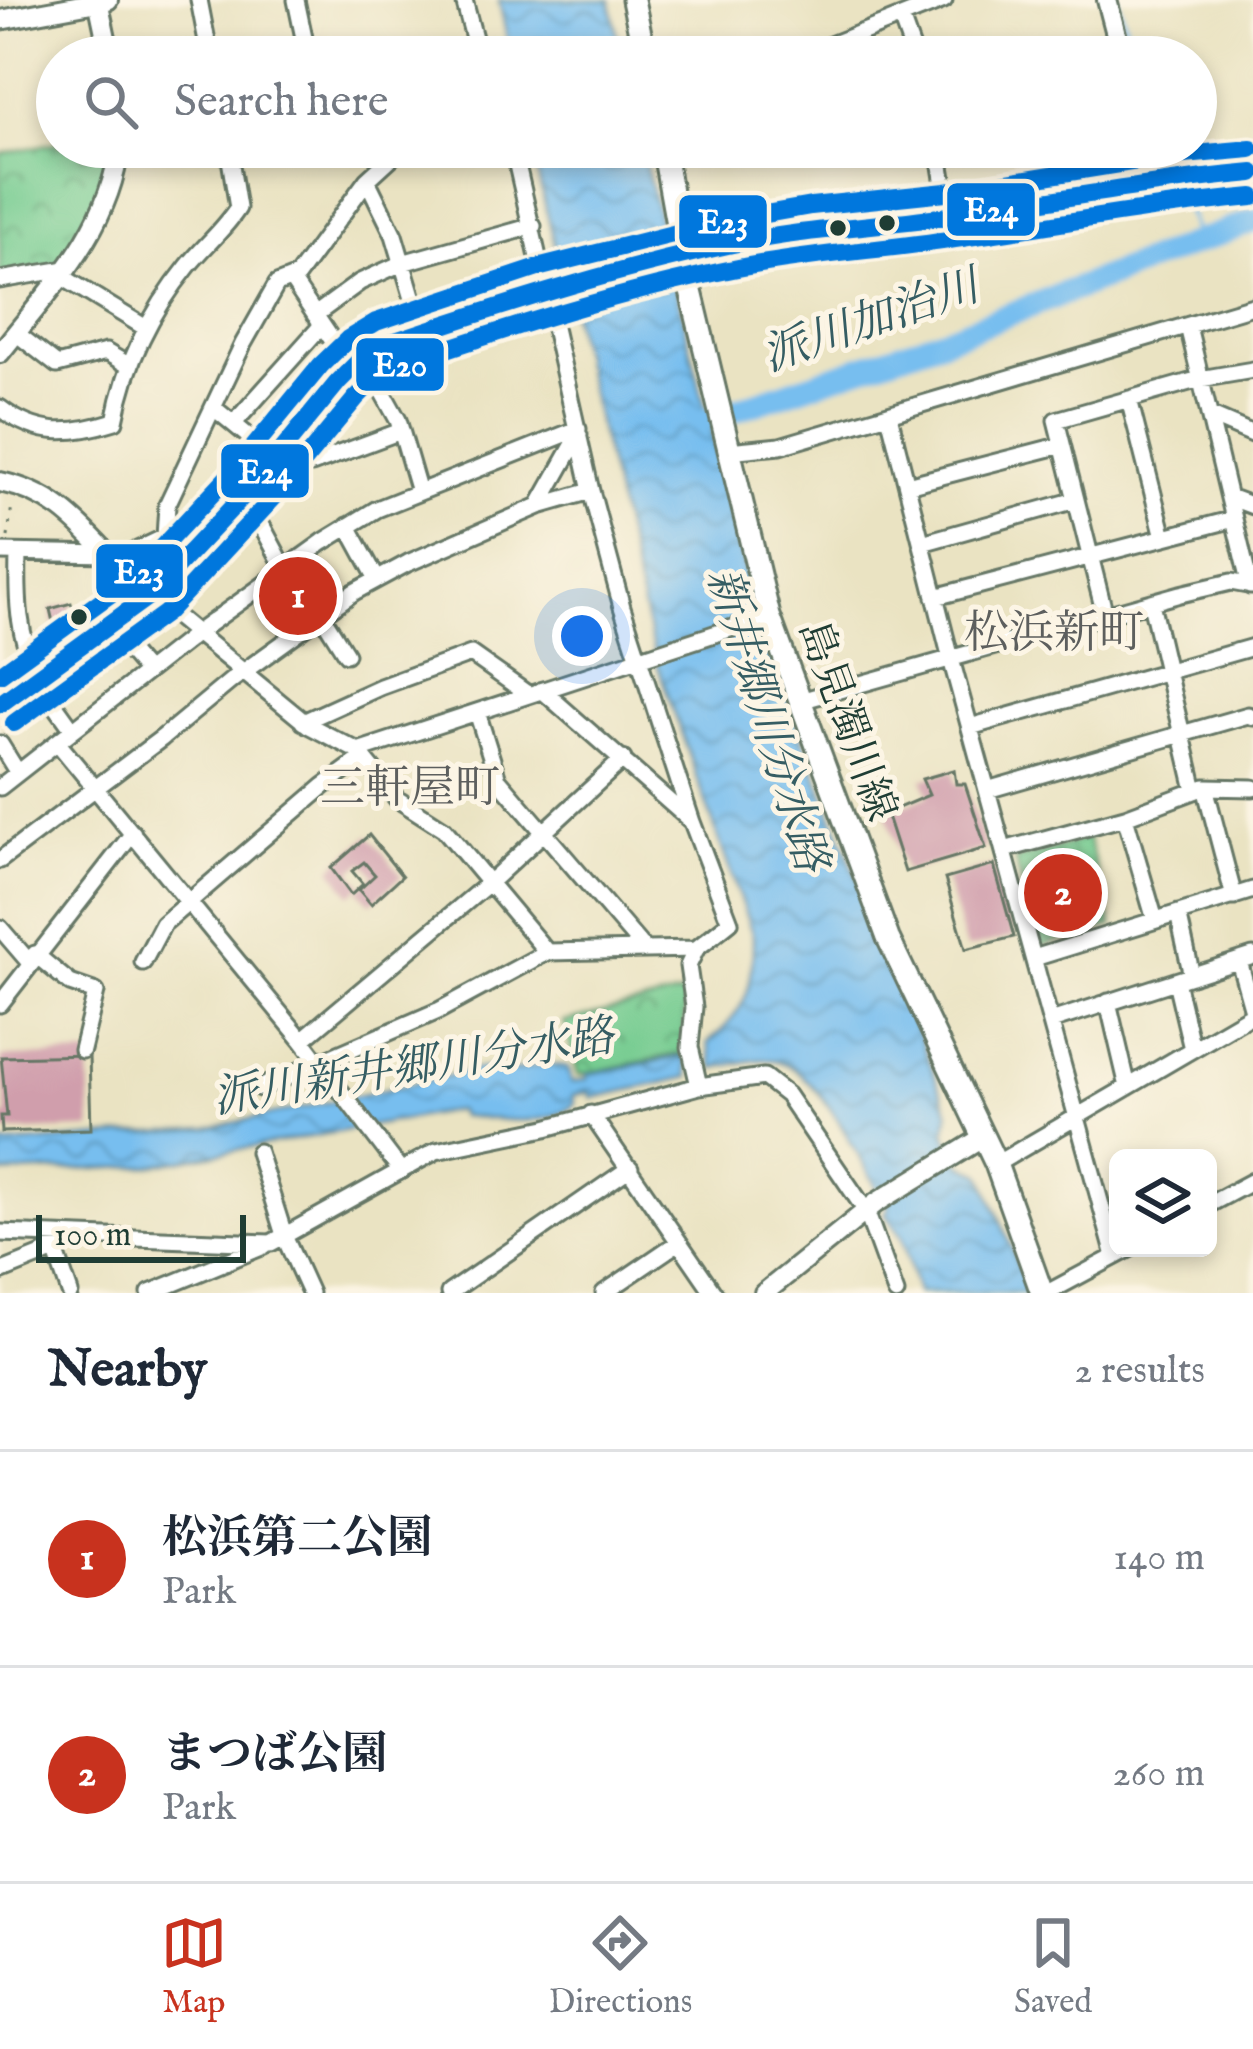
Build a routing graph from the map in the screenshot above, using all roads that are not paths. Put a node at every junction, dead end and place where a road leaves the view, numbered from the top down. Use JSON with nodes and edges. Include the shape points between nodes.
{"nodes":[{"id":1,"x":199,"y":0,"type":"edge"},
{"id":2,"x":296,"y":0,"type":"edge"},
{"id":3,"x":464,"y":0,"type":"edge"},
{"id":4,"x":633,"y":0,"type":"edge"},
{"id":5,"x":944,"y":0,"type":"edge"},
{"id":6,"x":1107,"y":0,"type":"edge"},
{"id":7,"x":102,"y":1,"type":"edge"},
{"id":8,"x":2,"y":13,"type":"edge"},
{"id":9,"x":901,"y":18,"type":"junction"},
{"id":10,"x":107,"y":36,"type":"edge"},
{"id":11,"x":206,"y":36,"type":"edge"},
{"id":12,"x":304,"y":36,"type":"edge"},
{"id":13,"x":473,"y":36,"type":"edge"},
{"id":14,"x":641,"y":36,"type":"edge"},
{"id":15,"x":854,"y":36,"type":"edge"},
{"id":16,"x":907,"y":36,"type":"edge"},
{"id":17,"x":1117,"y":36,"type":"edge"},
{"id":18,"x":117,"y":168,"type":"edge"},
{"id":19,"x":231,"y":168,"type":"edge"},
{"id":20,"x":380,"y":168,"type":"edge"},
{"id":21,"x":518,"y":168,"type":"edge"},
{"id":22,"x":667,"y":168,"type":"edge"},
{"id":23,"x":941,"y":168,"type":"edge"},
{"id":24,"x":1161,"y":168,"type":"edge"},
{"id":25,"x":1253,"y":173,"type":"edge"},
{"id":26,"x":367,"y":180,"type":"junction"},
{"id":27,"x":1166,"y":181,"type":"junction"},
{"id":28,"x":949,"y":216,"type":"junction"},
{"id":29,"x":533,"y":226,"type":"junction"},
{"id":30,"x":683,"y":258,"type":"junction"},
{"id":31,"x":403,"y":263,"type":"junction"},
{"id":32,"x":63,"y":272,"type":"junction"},
{"id":33,"x":291,"y":279,"type":"junction"},
{"id":34,"x":0,"y":280,"type":"edge"},
{"id":35,"x":548,"y":290,"type":"junction"},
{"id":36,"x":1253,"y":306,"type":"edge"},
{"id":37,"x":318,"y":320,"type":"junction"},
{"id":38,"x":1187,"y":326,"type":"junction"},
{"id":39,"x":146,"y":328,"type":"junction"},
{"id":40,"x":423,"y":332,"type":"junction"},
{"id":41,"x":16,"y":333,"type":"junction"},
{"id":42,"x":0,"y":353,"type":"edge"},
{"id":43,"x":357,"y":363,"type":"junction"},
{"id":44,"x":128,"y":364,"type":"junction"},
{"id":45,"x":1253,"y":370,"type":"edge"},
{"id":46,"x":1200,"y":379,"type":"junction"},
{"id":47,"x":1129,"y":399,"type":"junction"},
{"id":48,"x":0,"y":408,"type":"edge"},
{"id":49,"x":214,"y":408,"type":"junction"},
{"id":50,"x":889,"y":415,"type":"junction"},
{"id":51,"x":1209,"y":415,"type":"junction"},
{"id":52,"x":236,"y":422,"type":"junction"},
{"id":53,"x":401,"y":430,"type":"junction"},
{"id":54,"x":579,"y":432,"type":"junction"},
{"id":55,"x":1253,"y":434,"type":"edge"},
{"id":56,"x":286,"y":444,"type":"junction"},
{"id":57,"x":1062,"y":445,"type":"junction"},
{"id":58,"x":728,"y":452,"type":"junction"},
{"id":59,"x":275,"y":458,"type":"junction"},
{"id":60,"x":7,"y":483,"type":"edge"},
{"id":61,"x":907,"y":485,"type":"junction"},
{"id":62,"x":591,"y":490,"type":"junction"},
{"id":63,"x":419,"y":492,"type":"junction"},
{"id":64,"x":245,"y":494,"type":"junction"},
{"id":65,"x":1229,"y":497,"type":"junction"},
{"id":66,"x":1076,"y":500,"type":"junction"},
{"id":67,"x":539,"y":506,"type":"junction"},
{"id":68,"x":1253,"y":506,"type":"edge"},
{"id":69,"x":1234,"y":518,"type":"junction"},
{"id":70,"x":348,"y":526,"type":"junction"},
{"id":71,"x":165,"y":537,"type":"junction"},
{"id":72,"x":1164,"y":537,"type":"junction"},
{"id":73,"x":922,"y":543,"type":"junction"},
{"id":74,"x":9,"y":552,"type":"edge"},
{"id":75,"x":1090,"y":556,"type":"junction"},
{"id":76,"x":113,"y":557,"type":"junction"},
{"id":77,"x":178,"y":567,"type":"junction"},
{"id":78,"x":285,"y":569,"type":"junction"},
{"id":79,"x":377,"y":579,"type":"junction"},
{"id":80,"x":1252,"y":586,"type":"edge"},
{"id":81,"x":150,"y":595,"type":"junction"},
{"id":82,"x":9,"y":596,"type":"edge"},
{"id":83,"x":935,"y":597,"type":"junction"},
{"id":84,"x":1151,"y":603,"type":"junction"},
{"id":85,"x":321,"y":614,"type":"junction"},
{"id":86,"x":1106,"y":615,"type":"junction"},
{"id":87,"x":761,"y":618,"type":"junction"},
{"id":88,"x":106,"y":624,"type":"junction"},
{"id":89,"x":198,"y":632,"type":"junction"},
{"id":90,"x":1253,"y":646,"type":"edge"},
{"id":91,"x":346,"y":654,"type":"dead end"},
{"id":92,"x":645,"y":656,"type":"junction"},
{"id":93,"x":951,"y":659,"type":"junction"},
{"id":94,"x":1167,"y":669,"type":"junction"},
{"id":95,"x":147,"y":672,"type":"junction"},
{"id":96,"x":244,"y":673,"type":"junction"},
{"id":97,"x":36,"y":676,"type":"junction"},
{"id":98,"x":536,"y":693,"type":"junction"},
{"id":99,"x":800,"y":701,"type":"junction"},
{"id":100,"x":0,"y":704,"type":"edge"},
{"id":101,"x":477,"y":712,"type":"junction"},
{"id":102,"x":1253,"y":717,"type":"edge"},
{"id":103,"x":303,"y":722,"type":"junction"},
{"id":104,"x":970,"y":728,"type":"junction"},
{"id":105,"x":73,"y":730,"type":"junction"},
{"id":106,"x":1182,"y":735,"type":"junction"},
{"id":107,"x":58,"y":742,"type":"junction"},
{"id":108,"x":0,"y":744,"type":"edge"},
{"id":109,"x":359,"y":755,"type":"junction"},
{"id":110,"x":623,"y":759,"type":"junction"},
{"id":111,"x":18,"y":773,"type":"junction"},
{"id":112,"x":0,"y":787,"type":"edge"},
{"id":113,"x":95,"y":788,"type":"junction"},
{"id":114,"x":1253,"y":788,"type":"edge"},
{"id":115,"x":1200,"y":789,"type":"junction"},
{"id":116,"x":987,"y":790,"type":"junction"},
{"id":117,"x":1125,"y":817,"type":"junction"},
{"id":118,"x":692,"y":822,"type":"junction"},
{"id":119,"x":544,"y":832,"type":"junction"},
{"id":120,"x":133,"y":833,"type":"junction"},
{"id":121,"x":1004,"y":850,"type":"junction"},
{"id":122,"x":0,"y":860,"type":"edge"},
{"id":123,"x":490,"y":882,"type":"junction"},
{"id":124,"x":1253,"y":890,"type":"edge"},
{"id":125,"x":1234,"y":897,"type":"junction"},
{"id":126,"x":190,"y":903,"type":"junction"},
{"id":127,"x":1178,"y":914,"type":"junction"},
{"id":128,"x":1155,"y":920,"type":"junction"},
{"id":129,"x":0,"y":928,"type":"edge"},
{"id":130,"x":643,"y":948,"type":"junction"},
{"id":131,"x":696,"y":949,"type":"junction"},
{"id":132,"x":548,"y":952,"type":"junction"},
{"id":133,"x":1034,"y":958,"type":"junction"},
{"id":134,"x":1246,"y":958,"type":"edge"},
{"id":135,"x":33,"y":959,"type":"junction"},
{"id":136,"x":142,"y":962,"type":"dead end"},
{"id":137,"x":1184,"y":978,"type":"junction"},
{"id":138,"x":1108,"y":1002,"type":"junction"},
{"id":139,"x":0,"y":1004,"type":"edge"},
{"id":140,"x":1253,"y":1012,"type":"edge"},
{"id":141,"x":1051,"y":1021,"type":"junction"},
{"id":142,"x":302,"y":1040,"type":"junction"},
{"id":143,"x":1192,"y":1049,"type":"junction"},
{"id":144,"x":82,"y":1050,"type":"dead end"},
{"id":145,"x":319,"y":1064,"type":"junction"},
{"id":146,"x":699,"y":1086,"type":"junction"},
{"id":147,"x":1128,"y":1087,"type":"junction"},
{"id":148,"x":260,"y":1088,"type":"dead end"},
{"id":149,"x":591,"y":1114,"type":"junction"},
{"id":150,"x":1077,"y":1116,"type":"junction"},
{"id":151,"x":982,"y":1138,"type":"junction"},
{"id":152,"x":258,"y":1152,"type":"dead end"},
{"id":153,"x":996,"y":1164,"type":"junction"},
{"id":154,"x":399,"y":1168,"type":"junction"},
{"id":155,"x":630,"y":1168,"type":"junction"},
{"id":156,"x":1253,"y":1181,"type":"edge"},
{"id":157,"x":1217,"y":1200,"type":"edge"},
{"id":158,"x":872,"y":1207,"type":"junction"},
{"id":159,"x":1109,"y":1211,"type":"edge"},
{"id":160,"x":0,"y":1233,"type":"edge"},
{"id":161,"x":278,"y":1240,"type":"junction"},
{"id":162,"x":679,"y":1241,"type":"junction"},
{"id":163,"x":51,"y":1243,"type":"junction"},
{"id":164,"x":1113,"y":1257,"type":"edge"},
{"id":165,"x":0,"y":1272,"type":"edge"},
{"id":166,"x":70,"y":1293,"type":"edge"},
{"id":167,"x":150,"y":1293,"type":"edge"},
{"id":168,"x":310,"y":1293,"type":"edge"},
{"id":169,"x":449,"y":1293,"type":"edge"},
{"id":170,"x":604,"y":1293,"type":"edge"},
{"id":171,"x":714,"y":1293,"type":"edge"},
{"id":172,"x":764,"y":1293,"type":"edge"},
{"id":173,"x":896,"y":1293,"type":"edge"},
{"id":174,"x":1044,"y":1293,"type":"edge"}],
"edges":[{"from":1,"to":11,"type":"street"},
{"from":2,"to":12,"type":"street"},
{"from":3,"to":13,"type":"street"},
{"from":4,"to":14,"type":"main road"},
{"from":5,"to":9,"type":"street"},
{"from":6,"to":17,"type":"street"},
{"from":7,"to":8,"type":"street"},
{"from":7,"to":10,"type":"street"},
{"from":9,"to":15,"type":"street"},
{"from":9,"to":16,"type":"street"},
{"from":18,"to":32,"type":"street","via":[[102,214]]},
{"from":19,"to":39,"type":"street","via":[[238,208]]},
{"from":20,"to":26,"type":"street"},
{"from":21,"to":29,"type":"street"},
{"from":22,"to":30,"type":"main road","name":"島見濁川線"},
{"from":23,"to":28,"type":"street"},
{"from":24,"to":27,"type":"street"},
{"from":25,"to":27,"type":"street"},
{"from":26,"to":31,"type":"street"},
{"from":26,"to":33,"type":"street"},
{"from":27,"to":28,"type":"street"},
{"from":28,"to":30,"type":"street","via":[[813,230]]},
{"from":29,"to":31,"type":"street"},
{"from":29,"to":35,"type":"street"},
{"from":30,"to":35,"type":"street"},
{"from":30,"to":58,"type":"main road","name":"島見濁川線"},
{"from":31,"to":37,"type":"street","via":[[360,282]]},
{"from":31,"to":40,"type":"street"},
{"from":32,"to":34,"type":"street"},
{"from":32,"to":39,"type":"street"},
{"from":32,"to":41,"type":"street"},
{"from":33,"to":37,"type":"street"},
{"from":33,"to":49,"type":"street","via":[[278,284],[242,344]]},
{"from":35,"to":40,"type":"street"},
{"from":35,"to":54,"type":"street"},
{"from":36,"to":38,"type":"street"},
{"from":37,"to":43,"type":"street"},
{"from":37,"to":52,"type":"street"},
{"from":38,"to":46,"type":"street"},
{"from":38,"to":50,"type":"street"},
{"from":39,"to":44,"type":"street"},
{"from":40,"to":43,"type":"street"},
{"from":41,"to":42,"type":"street"},
{"from":41,"to":44,"type":"street","via":[[57,365],[106,352]]},
{"from":43,"to":53,"type":"street"},
{"from":43,"to":56,"type":"street"},
{"from":44,"to":48,"type":"street","via":[[115,421],[58,433]]},
{"from":45,"to":46,"type":"street"},
{"from":46,"to":47,"type":"street"},
{"from":46,"to":51,"type":"street"},
{"from":47,"to":57,"type":"street","via":[[1056,420]]},
{"from":47,"to":72,"type":"street"},
{"from":49,"to":52,"type":"street"},
{"from":49,"to":71,"type":"street","via":[[167,505]]},
{"from":50,"to":58,"type":"street"},
{"from":50,"to":61,"type":"street"},
{"from":51,"to":55,"type":"street"},
{"from":51,"to":65,"type":"street"},
{"from":52,"to":59,"type":"street"},
{"from":53,"to":56,"type":"street","via":[[312,464]]},
{"from":53,"to":63,"type":"street"},
{"from":54,"to":62,"type":"street"},
{"from":54,"to":63,"type":"street"},
{"from":54,"to":67,"type":"street"},
{"from":56,"to":59,"type":"street"},
{"from":57,"to":61,"type":"street"},
{"from":57,"to":66,"type":"street"},
{"from":58,"to":87,"type":"main road","name":"島見濁川線"},
{"from":59,"to":64,"type":"street"},
{"from":60,"to":76,"type":"street","via":[[76,517]]},
{"from":61,"to":73,"type":"street"},
{"from":62,"to":67,"type":"street"},
{"from":62,"to":92,"type":"street"},
{"from":63,"to":70,"type":"street"},
{"from":64,"to":77,"type":"street"},
{"from":64,"to":78,"type":"street"},
{"from":65,"to":68,"type":"street"},
{"from":65,"to":69,"type":"street"},
{"from":66,"to":73,"type":"street"},
{"from":66,"to":75,"type":"street"},
{"from":67,"to":79,"type":"street"},
{"from":69,"to":72,"type":"street"},
{"from":69,"to":80,"type":"street"},
{"from":70,"to":78,"type":"street"},
{"from":70,"to":79,"type":"street"},
{"from":71,"to":76,"type":"street"},
{"from":71,"to":77,"type":"street"},
{"from":72,"to":75,"type":"street"},
{"from":73,"to":83,"type":"street"},
{"from":74,"to":76,"type":"street"},
{"from":74,"to":82,"type":"street"},
{"from":75,"to":83,"type":"street"},
{"from":75,"to":86,"type":"street"},
{"from":76,"to":81,"type":"street"},
{"from":77,"to":81,"type":"street"},
{"from":78,"to":89,"type":"street"},
{"from":79,"to":85,"type":"street"},
{"from":80,"to":84,"type":"street","via":[[1231,582]]},
{"from":81,"to":88,"type":"street"},
{"from":81,"to":89,"type":"street"},
{"from":82,"to":97,"type":"street"},
{"from":83,"to":93,"type":"street"},
{"from":84,"to":86,"type":"street"},
{"from":84,"to":94,"type":"street"},
{"from":85,"to":91,"type":"street"},
{"from":85,"to":96,"type":"street"},
{"from":86,"to":93,"type":"street"},
{"from":87,"to":92,"type":"street"},
{"from":87,"to":99,"type":"main road","name":"島見濁川線"},
{"from":88,"to":95,"type":"street"},
{"from":88,"to":97,"type":"street"},
{"from":89,"to":95,"type":"street"},
{"from":89,"to":96,"type":"street"},
{"from":90,"to":94,"type":"street"},
{"from":92,"to":98,"type":"street"},
{"from":92,"to":118,"type":"street"},
{"from":93,"to":99,"type":"street"},
{"from":93,"to":104,"type":"street"},
{"from":94,"to":104,"type":"street"},
{"from":94,"to":106,"type":"street"},
{"from":95,"to":105,"type":"street"},
{"from":96,"to":103,"type":"street"},
{"from":96,"to":113,"type":"street"},
{"from":97,"to":100,"type":"street"},
{"from":97,"to":105,"type":"street"},
{"from":98,"to":101,"type":"street"},
{"from":98,"to":103,"type":"street","via":[[471,654]]},
{"from":98,"to":110,"type":"street"},
{"from":99,"to":151,"type":"main road","name":"島見濁川線","via":[[888,938]]},
{"from":101,"to":109,"type":"street"},
{"from":101,"to":119,"type":"street","via":[[498,779]]},
{"from":102,"to":106,"type":"street"},
{"from":103,"to":109,"type":"street"},
{"from":104,"to":116,"type":"street"},
{"from":105,"to":107,"type":"street"},
{"from":106,"to":115,"type":"street"},
{"from":106,"to":116,"type":"street"},
{"from":107,"to":111,"type":"street"},
{"from":107,"to":113,"type":"street"},
{"from":108,"to":111,"type":"street"},
{"from":109,"to":123,"type":"street","via":[[397,799],[444,829]]},
{"from":109,"to":126,"type":"street"},
{"from":110,"to":118,"type":"street"},
{"from":110,"to":119,"type":"street"},
{"from":111,"to":112,"type":"street"},
{"from":113,"to":120,"type":"street"},
{"from":113,"to":122,"type":"street"},
{"from":114,"to":115,"type":"street"},
{"from":115,"to":117,"type":"street"},
{"from":115,"to":125,"type":"street"},
{"from":116,"to":121,"type":"street"},
{"from":117,"to":121,"type":"street"},
{"from":117,"to":128,"type":"street"},
{"from":118,"to":131,"type":"street","via":[[730,922]]},
{"from":119,"to":123,"type":"street"},
{"from":119,"to":130,"type":"street"},
{"from":120,"to":126,"type":"street"},
{"from":120,"to":135,"type":"street"},
{"from":121,"to":133,"type":"street"},
{"from":123,"to":132,"type":"street"},
{"from":123,"to":142,"type":"street"},
{"from":124,"to":125,"type":"street"},
{"from":125,"to":127,"type":"street"},
{"from":126,"to":136,"type":"street","via":[[163,924]]},
{"from":126,"to":142,"type":"street"},
{"from":127,"to":128,"type":"street"},
{"from":127,"to":137,"type":"street"},
{"from":128,"to":133,"type":"street"},
{"from":129,"to":135,"type":"street"},
{"from":130,"to":131,"type":"street"},
{"from":130,"to":132,"type":"street"},
{"from":131,"to":146,"type":"street","via":[[688,966]]},
{"from":132,"to":145,"type":"street"},
{"from":133,"to":141,"type":"street"},
{"from":134,"to":137,"type":"street"},
{"from":134,"to":140,"type":"street"},
{"from":135,"to":139,"type":"street"},
{"from":135,"to":144,"type":"street","via":[[96,992]]},
{"from":137,"to":138,"type":"street"},
{"from":137,"to":143,"type":"street"},
{"from":138,"to":141,"type":"street"},
{"from":138,"to":147,"type":"street"},
{"from":140,"to":143,"type":"street"},
{"from":141,"to":150,"type":"street"},
{"from":142,"to":145,"type":"street"},
{"from":143,"to":147,"type":"street"},
{"from":145,"to":148,"type":"street"},
{"from":145,"to":154,"type":"street"},
{"from":146,"to":149,"type":"street"},
{"from":146,"to":158,"type":"street","via":[[764,1077],[787,1095]]},
{"from":147,"to":150,"type":"street"},
{"from":149,"to":154,"type":"street","via":[[436,1151]]},
{"from":149,"to":155,"type":"street"},
{"from":150,"to":153,"type":"street"},
{"from":150,"to":159,"type":"street"},
{"from":151,"to":153,"type":"main road","name":"島見濁川線"},
{"from":151,"to":158,"type":"street"},
{"from":152,"to":161,"type":"street"},
{"from":153,"to":174,"type":"main road","name":"島見濁川線"},
{"from":154,"to":161,"type":"street"},
{"from":155,"to":162,"type":"street"},
{"from":155,"to":169,"type":"street"},
{"from":156,"to":157,"type":"street"},
{"from":158,"to":172,"type":"street"},
{"from":158,"to":173,"type":"street"},
{"from":160,"to":163,"type":"street"},
{"from":161,"to":163,"type":"street"},
{"from":161,"to":167,"type":"street"},
{"from":161,"to":168,"type":"street"},
{"from":162,"to":170,"type":"street"},
{"from":162,"to":171,"type":"street"},
{"from":163,"to":165,"type":"street"},
{"from":163,"to":166,"type":"street"},
{"from":164,"to":174,"type":"street"}]}
